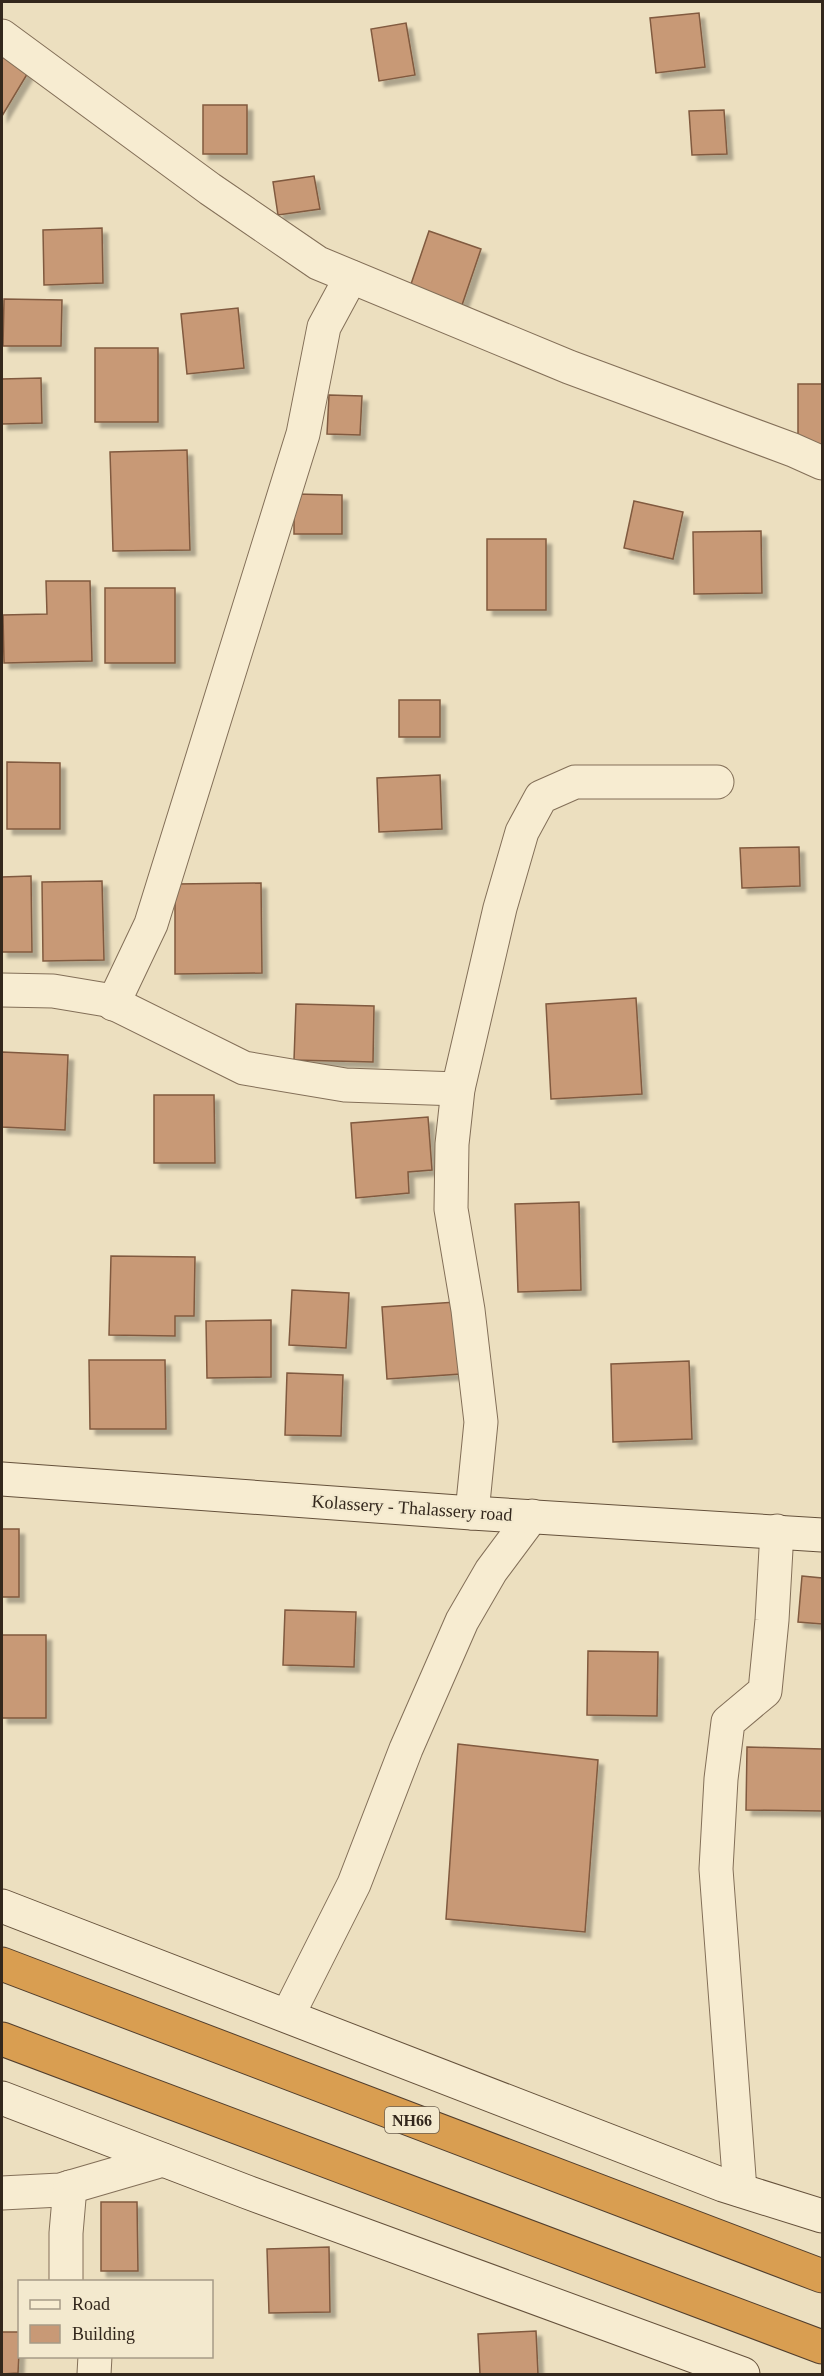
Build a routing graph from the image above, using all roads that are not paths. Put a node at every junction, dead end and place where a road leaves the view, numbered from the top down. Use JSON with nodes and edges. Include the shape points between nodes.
{"nodes":[{"id":1,"x":2,"y":36,"type":"edge"},
{"id":2,"x":351,"y":277,"type":"junction"},
{"id":3,"x":822,"y":463,"type":"edge"},
{"id":4,"x":717,"y":782,"type":"dead end"},
{"id":5,"x":2,"y":990,"type":"edge"},
{"id":6,"x":113,"y":1004,"type":"junction"},
{"id":7,"x":458,"y":1089,"type":"junction"},
{"id":8,"x":2,"y":1479,"type":"edge"},
{"id":9,"x":472,"y":1513,"type":"junction"},
{"id":10,"x":532,"y":1516,"type":"junction"},
{"id":11,"x":777,"y":1531,"type":"junction"},
{"id":12,"x":822,"y":1534,"type":"edge"},
{"id":13,"x":2,"y":1906,"type":"edge"},
{"id":14,"x":2,"y":1964,"type":"edge"},
{"id":15,"x":288,"y":2015,"type":"junction"},
{"id":16,"x":2,"y":2039,"type":"edge"},
{"id":17,"x":2,"y":2098,"type":"edge"},
{"id":18,"x":163,"y":2160,"type":"junction"},
{"id":19,"x":70,"y":2187,"type":"junction"},
{"id":20,"x":740,"y":2190,"type":"junction"},
{"id":21,"x":2,"y":2193,"type":"edge"},
{"id":22,"x":822,"y":2216,"type":"edge"},
{"id":23,"x":822,"y":2276,"type":"edge"},
{"id":24,"x":66,"y":2280,"type":"edge"},
{"id":25,"x":822,"y":2347,"type":"edge"},
{"id":26,"x":95,"y":2358,"type":"edge"},
{"id":27,"x":94,"y":2374,"type":"edge"},
{"id":28,"x":743,"y":2374,"type":"edge"}],
"edges":[{"from":1,"to":2,"type":"street","via":[[210,189],[318,262]]},
{"from":2,"to":3,"type":"street","via":[[568,367]]},
{"from":2,"to":6,"type":"street","via":[[324,327],[303,434],[151,924]]},
{"from":4,"to":7,"type":"street","via":[[575,782],[541,797],[522,832],[500,908]]},
{"from":5,"to":6,"type":"street","via":[[53,991]]},
{"from":6,"to":7,"type":"street","via":[[244,1068],[345,1084]]},
{"from":7,"to":9,"type":"street","via":[[451,1209],[481,1422]]},
{"from":8,"to":9,"type":"street","name":"Kolassery - Thalassery road"},
{"from":9,"to":10,"type":"street","name":"Kolassery - Thalassery road"},
{"from":10,"to":11,"type":"street","name":"Kolassery - Thalassery road"},
{"from":10,"to":15,"type":"street","via":[[491,1571],[462,1621],[406,1749],[354,1884]]},
{"from":11,"to":12,"type":"street","name":"Kolassery - Thalassery road"},
{"from":11,"to":20,"type":"street","via":[[765,1691],[728,1722],[721,1779],[716,1869]]},
{"from":13,"to":15,"type":"street"},
{"from":14,"to":23,"type":"highway","number":"NH66"},
{"from":15,"to":20,"type":"street"},
{"from":16,"to":25,"type":"highway"},
{"from":17,"to":18,"type":"street"},
{"from":18,"to":19,"type":"street"},
{"from":18,"to":28,"type":"street"},
{"from":19,"to":21,"type":"street"},
{"from":19,"to":24,"type":"street"},
{"from":20,"to":22,"type":"street"},
{"from":26,"to":27,"type":"street"}]}
